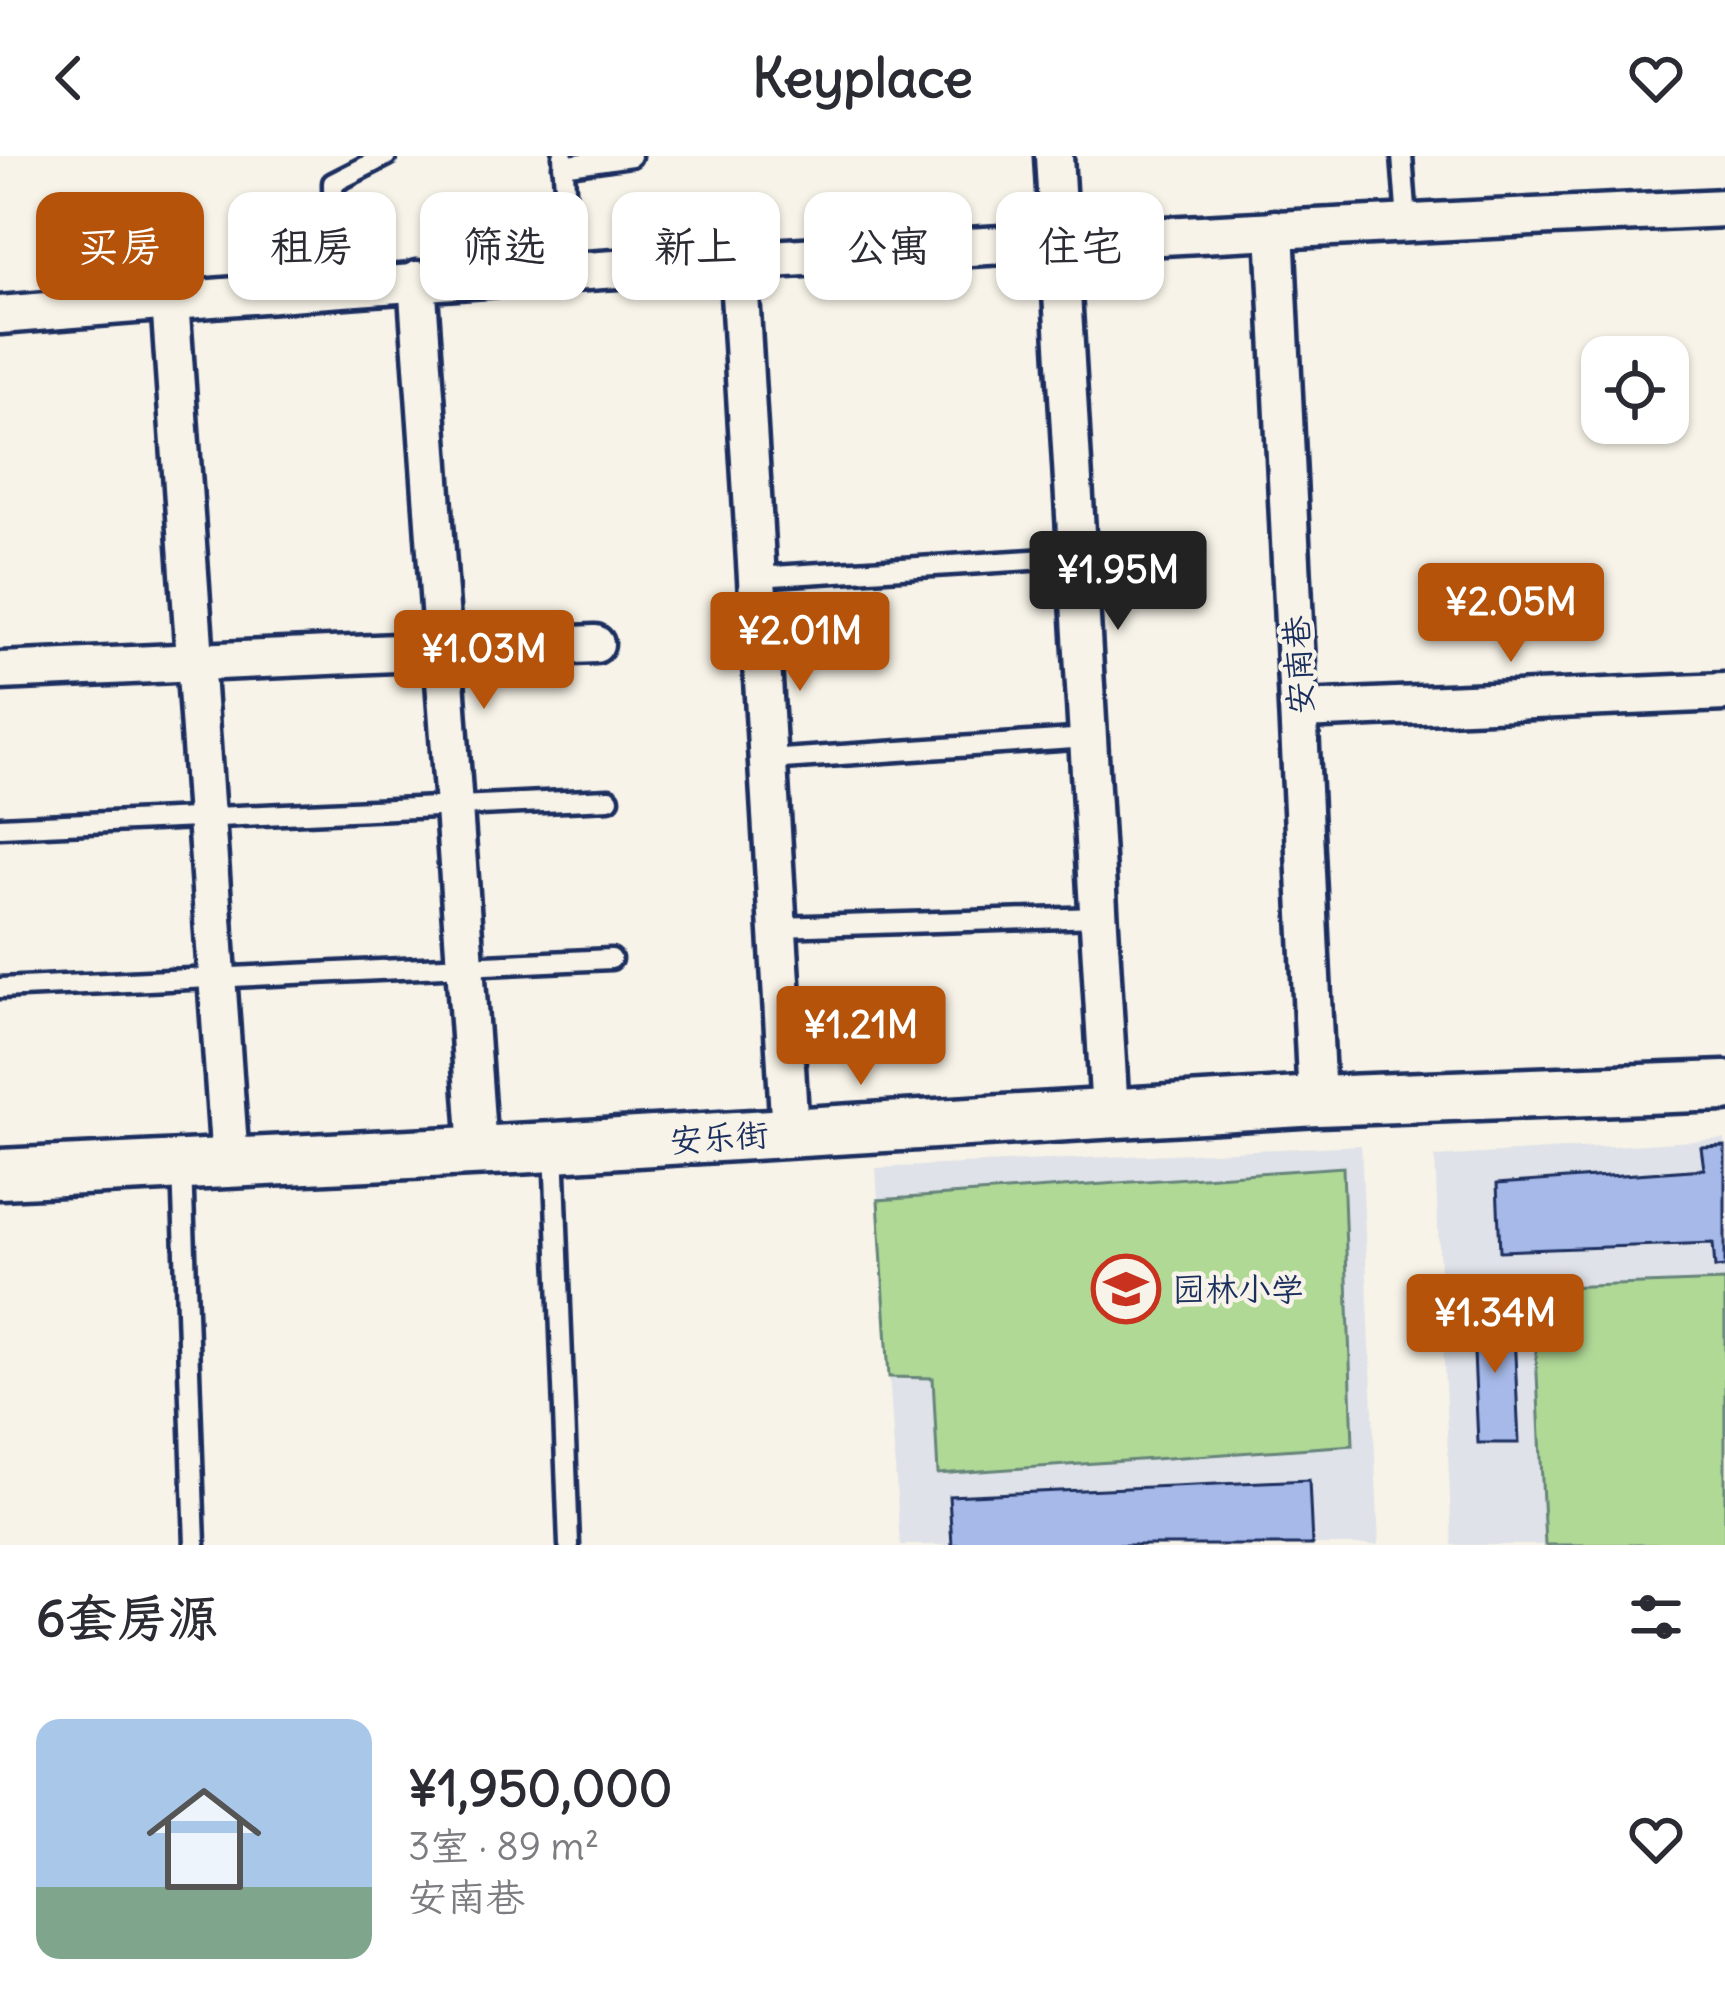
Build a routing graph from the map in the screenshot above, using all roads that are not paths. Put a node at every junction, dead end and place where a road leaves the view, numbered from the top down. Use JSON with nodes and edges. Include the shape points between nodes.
{"nodes":[{"id":1,"x":386,"y":156,"type":"edge"},
{"id":2,"x":631,"y":156,"type":"edge"},
{"id":3,"x":1054,"y":156,"type":"edge"},
{"id":4,"x":1402,"y":156,"type":"edge"},
{"id":5,"x":563,"y":161,"type":"edge"},
{"id":6,"x":333,"y":192,"type":"edge"},
{"id":7,"x":565,"y":192,"type":"edge"},
{"id":8,"x":1056,"y":192,"type":"edge"},
{"id":9,"x":1725,"y":208,"type":"edge"},
{"id":10,"x":1407,"y":222,"type":"junction"},
{"id":11,"x":1276,"y":230,"type":"junction"},
{"id":12,"x":1164,"y":235,"type":"edge"},
{"id":13,"x":996,"y":244,"type":"edge"},
{"id":14,"x":780,"y":257,"type":"edge"},
{"id":15,"x":417,"y":280,"type":"junction"},
{"id":16,"x":420,"y":280,"type":"edge"},
{"id":17,"x":396,"y":282,"type":"edge"},
{"id":18,"x":170,"y":300,"type":"joint"},
{"id":19,"x":740,"y":300,"type":"edge"},
{"id":20,"x":1063,"y":300,"type":"edge"},
{"id":21,"x":0,"y":315,"type":"edge"},
{"id":22,"x":1078,"y":557,"type":"junction"},
{"id":23,"x":757,"y":577,"type":"junction"},
{"id":24,"x":595,"y":644,"type":"dead end"},
{"id":25,"x":443,"y":651,"type":"junction"},
{"id":26,"x":195,"y":662,"type":"junction"},
{"id":27,"x":0,"y":670,"type":"edge"},
{"id":28,"x":1725,"y":692,"type":"edge"},
{"id":29,"x":1301,"y":710,"type":"junction"},
{"id":30,"x":1088,"y":738,"type":"junction"},
{"id":31,"x":768,"y":760,"type":"junction"},
{"id":32,"x":609,"y":800,"type":"dead end"},
{"id":33,"x":454,"y":806,"type":"junction"},
{"id":34,"x":206,"y":818,"type":"junction"},
{"id":35,"x":0,"y":827,"type":"edge"},
{"id":36,"x":1099,"y":917,"type":"junction"},
{"id":37,"x":778,"y":927,"type":"junction"},
{"id":38,"x":611,"y":959,"type":"dead end"},
{"id":39,"x":465,"y":966,"type":"junction"},
{"id":40,"x":217,"y":977,"type":"junction"},
{"id":41,"x":0,"y":988,"type":"edge"},
{"id":42,"x":1725,"y":1086,"type":"edge"},
{"id":43,"x":1317,"y":1101,"type":"junction"},
{"id":44,"x":1110,"y":1114,"type":"junction"},
{"id":45,"x":790,"y":1133,"type":"junction"},
{"id":46,"x":554,"y":1147,"type":"junction"},
{"id":47,"x":478,"y":1150,"type":"junction"},
{"id":48,"x":206,"y":1163,"type":"junction"},
{"id":49,"x":0,"y":1174,"type":"edge"},
{"id":50,"x":195,"y":1545,"type":"edge"},
{"id":51,"x":569,"y":1545,"type":"edge"}],
"edges":[{"from":1,"to":6,"type":"lane","via":[[333,183]]},
{"from":2,"to":5,"type":"lane"},
{"from":3,"to":8,"type":"street"},
{"from":4,"to":10,"type":"lane"},
{"from":5,"to":7,"type":"lane"},
{"from":9,"to":10,"type":"street"},
{"from":10,"to":11,"type":"street"},
{"from":11,"to":12,"type":"street"},
{"from":11,"to":29,"type":"street","name":"安南巷"},
{"from":13,"to":14,"type":"street"},
{"from":15,"to":16,"type":"street"},
{"from":15,"to":17,"type":"street"},
{"from":15,"to":25,"type":"street"},
{"from":18,"to":21,"type":"street"},
{"from":18,"to":26,"type":"street"},
{"from":19,"to":23,"type":"street"},
{"from":20,"to":22,"type":"street"},
{"from":22,"to":23,"type":"lane"},
{"from":22,"to":30,"type":"street"},
{"from":23,"to":31,"type":"street"},
{"from":24,"to":25,"type":"street"},
{"from":25,"to":26,"type":"street"},
{"from":25,"to":33,"type":"street"},
{"from":26,"to":27,"type":"street"},
{"from":26,"to":34,"type":"street"},
{"from":28,"to":29,"type":"street"},
{"from":29,"to":43,"type":"street","name":"安南巷"},
{"from":30,"to":31,"type":"lane"},
{"from":30,"to":36,"type":"street"},
{"from":31,"to":37,"type":"street"},
{"from":32,"to":33,"type":"lane"},
{"from":33,"to":34,"type":"lane"},
{"from":33,"to":39,"type":"street"},
{"from":34,"to":35,"type":"lane"},
{"from":34,"to":40,"type":"street"},
{"from":36,"to":37,"type":"lane"},
{"from":36,"to":44,"type":"street"},
{"from":37,"to":45,"type":"street"},
{"from":38,"to":39,"type":"lane"},
{"from":39,"to":40,"type":"lane"},
{"from":39,"to":47,"type":"street"},
{"from":40,"to":41,"type":"lane"},
{"from":40,"to":48,"type":"street"},
{"from":42,"to":43,"type":"street","name":"安乐街"},
{"from":43,"to":44,"type":"street","name":"安乐街"},
{"from":44,"to":45,"type":"street","name":"安乐街"},
{"from":45,"to":46,"type":"street","name":"安乐街"},
{"from":46,"to":47,"type":"street","name":"安乐街"},
{"from":46,"to":51,"type":"lane"},
{"from":47,"to":48,"type":"street","name":"安乐街"},
{"from":48,"to":49,"type":"street","name":"安乐街"},
{"from":48,"to":50,"type":"lane"}]}
